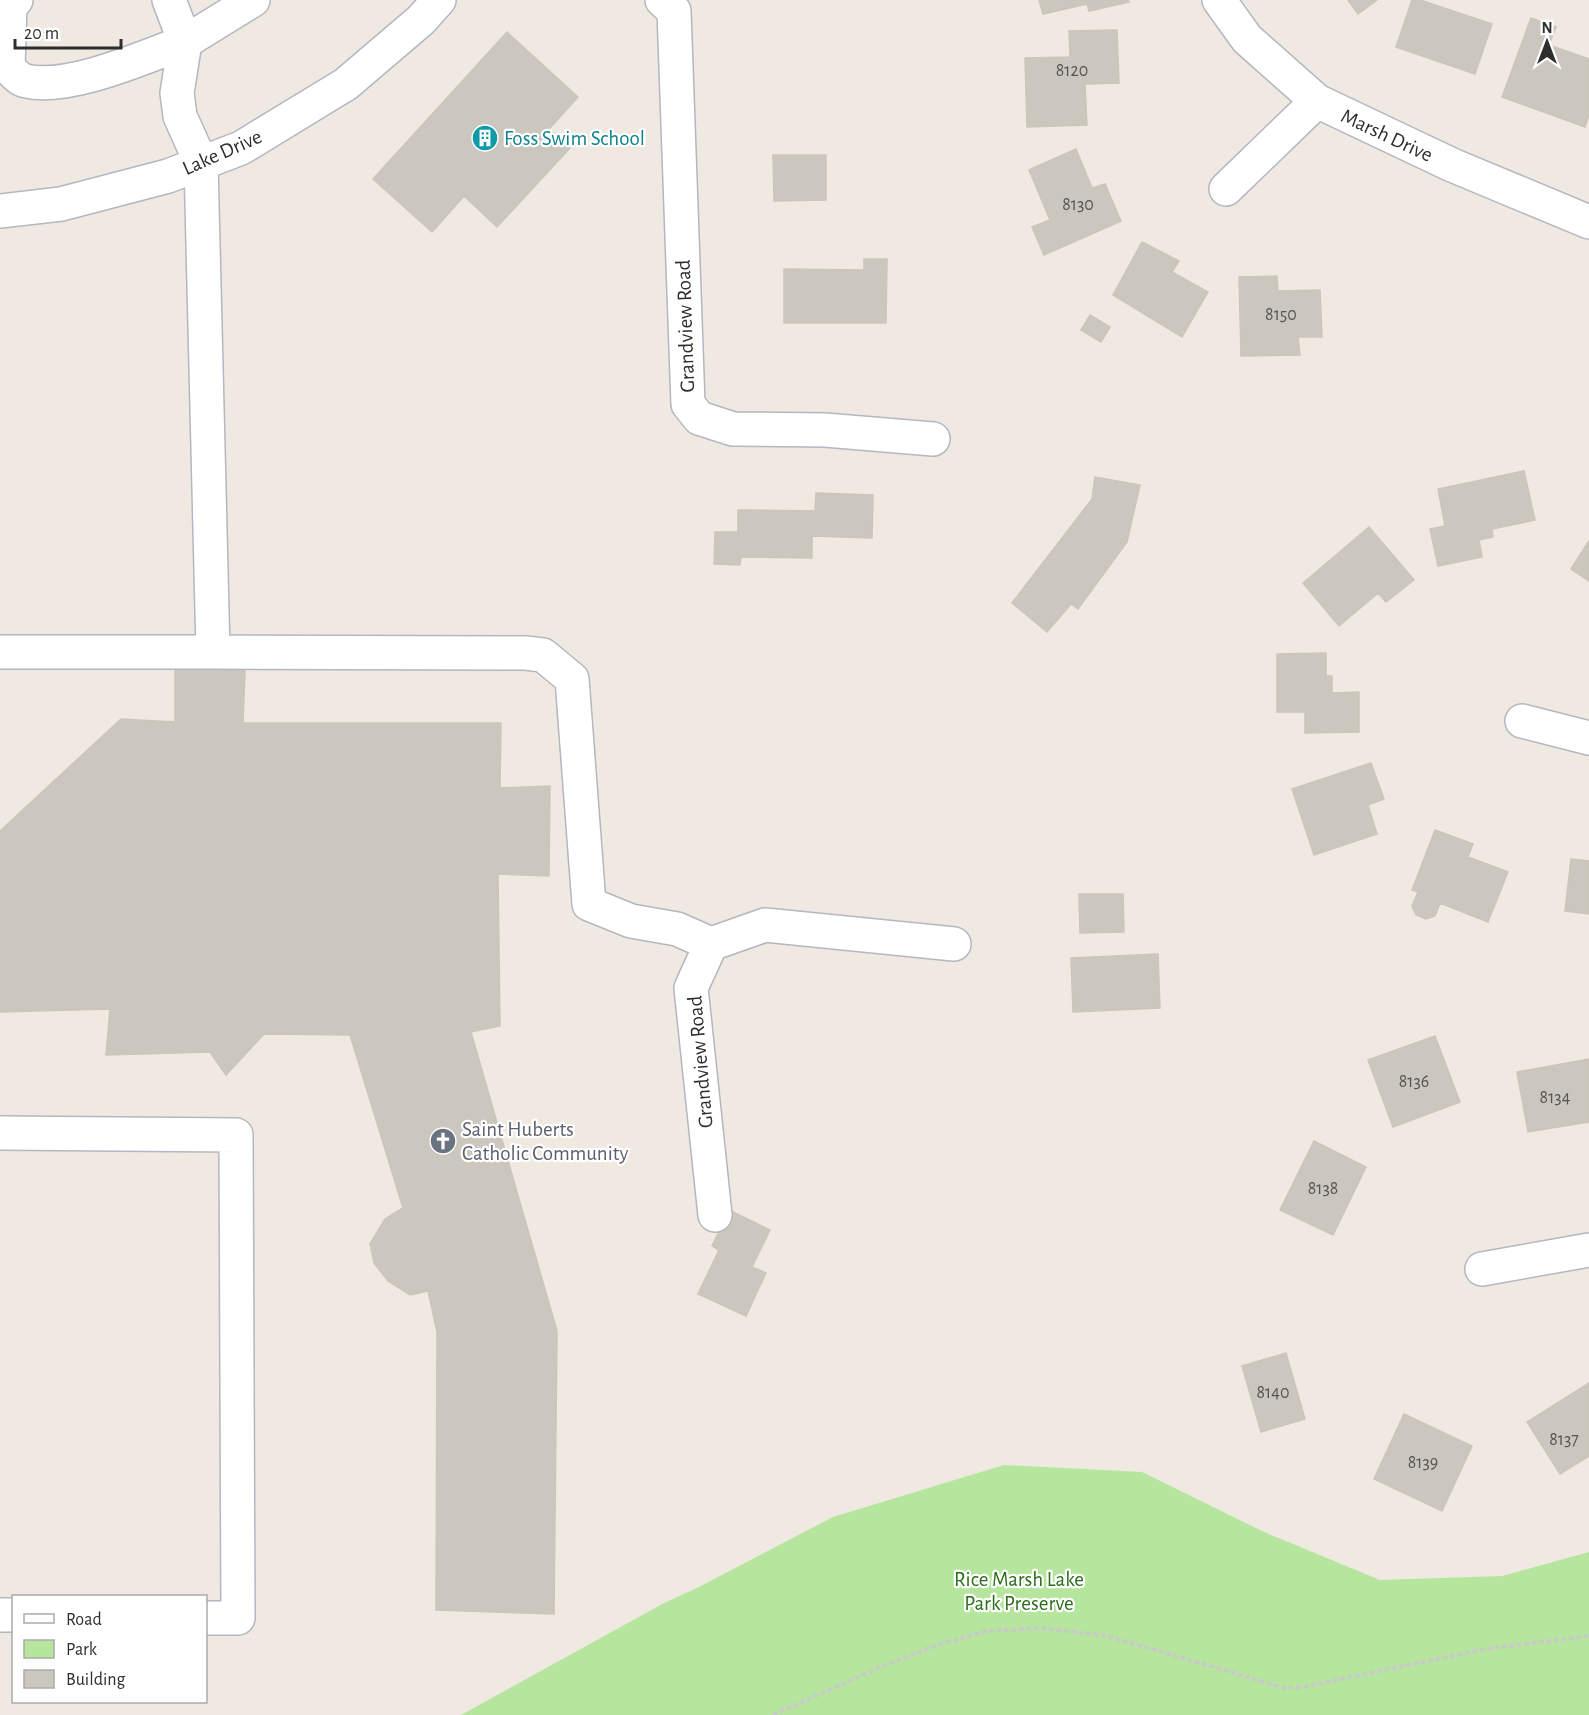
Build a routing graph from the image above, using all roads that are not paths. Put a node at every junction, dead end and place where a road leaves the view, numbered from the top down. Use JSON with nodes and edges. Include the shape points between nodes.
{"nodes":[{"id":1,"x":16,"y":0,"type":"edge"},
{"id":2,"x":170,"y":0,"type":"edge"},
{"id":3,"x":254,"y":0,"type":"edge"},
{"id":4,"x":439,"y":0,"type":"edge"},
{"id":5,"x":662,"y":0,"type":"edge"},
{"id":6,"x":1219,"y":0,"type":"edge"},
{"id":7,"x":185,"y":42,"type":"junction"},
{"id":8,"x":1317,"y":101,"type":"junction"},
{"id":9,"x":201,"y":163,"type":"junction"},
{"id":10,"x":1226,"y":189,"type":"dead end"},
{"id":11,"x":0,"y":211,"type":"edge"},
{"id":12,"x":1589,"y":222,"type":"edge"},
{"id":13,"x":933,"y":439,"type":"dead end"},
{"id":14,"x":0,"y":652,"type":"edge"},
{"id":15,"x":213,"y":652,"type":"junction"},
{"id":16,"x":1522,"y":722,"type":"dead end"},
{"id":17,"x":1589,"y":738,"type":"edge"},
{"id":18,"x":711,"y":944,"type":"junction"},
{"id":19,"x":954,"y":944,"type":"dead end"},
{"id":20,"x":0,"y":1134,"type":"edge"},
{"id":21,"x":715,"y":1215,"type":"dead end"},
{"id":22,"x":1589,"y":1250,"type":"edge"},
{"id":23,"x":1482,"y":1269,"type":"dead end"},
{"id":24,"x":207,"y":1618,"type":"edge"}],
"edges":[{"from":1,"to":7,"type":"street","via":[[10,6],[8,67],[23,81],[50,83],[106,71]]},
{"from":2,"to":7,"type":"street"},
{"from":3,"to":7,"type":"street"},
{"from":4,"to":9,"type":"street","name":"Lake Drive","via":[[346,84],[241,148]]},
{"from":5,"to":13,"type":"street","name":"Grandview Road","via":[[674,11],[688,404],[699,418],[733,429],[825,430]]},
{"from":6,"to":8,"type":"street","name":"Marsh Drive","via":[[1247,39]]},
{"from":7,"to":9,"type":"street","via":[[177,93],[180,116]]},
{"from":8,"to":10,"type":"street"},
{"from":8,"to":12,"type":"street","name":"Marsh Drive","via":[[1452,165]]},
{"from":9,"to":11,"type":"street","name":"Lake Drive","via":[[168,176],[61,204]]},
{"from":9,"to":15,"type":"street"},
{"from":14,"to":15,"type":"street"},
{"from":15,"to":18,"type":"street","via":[[543,655],[573,679],[589,904],[631,921],[677,929]]},
{"from":16,"to":17,"type":"street"},
{"from":18,"to":19,"type":"street","via":[[765,925]]},
{"from":18,"to":21,"type":"street","name":"Grandview Road","via":[[692,988]]},
{"from":20,"to":24,"type":"street","via":[[236,1135],[237,1618]]},
{"from":22,"to":23,"type":"street"}]}
